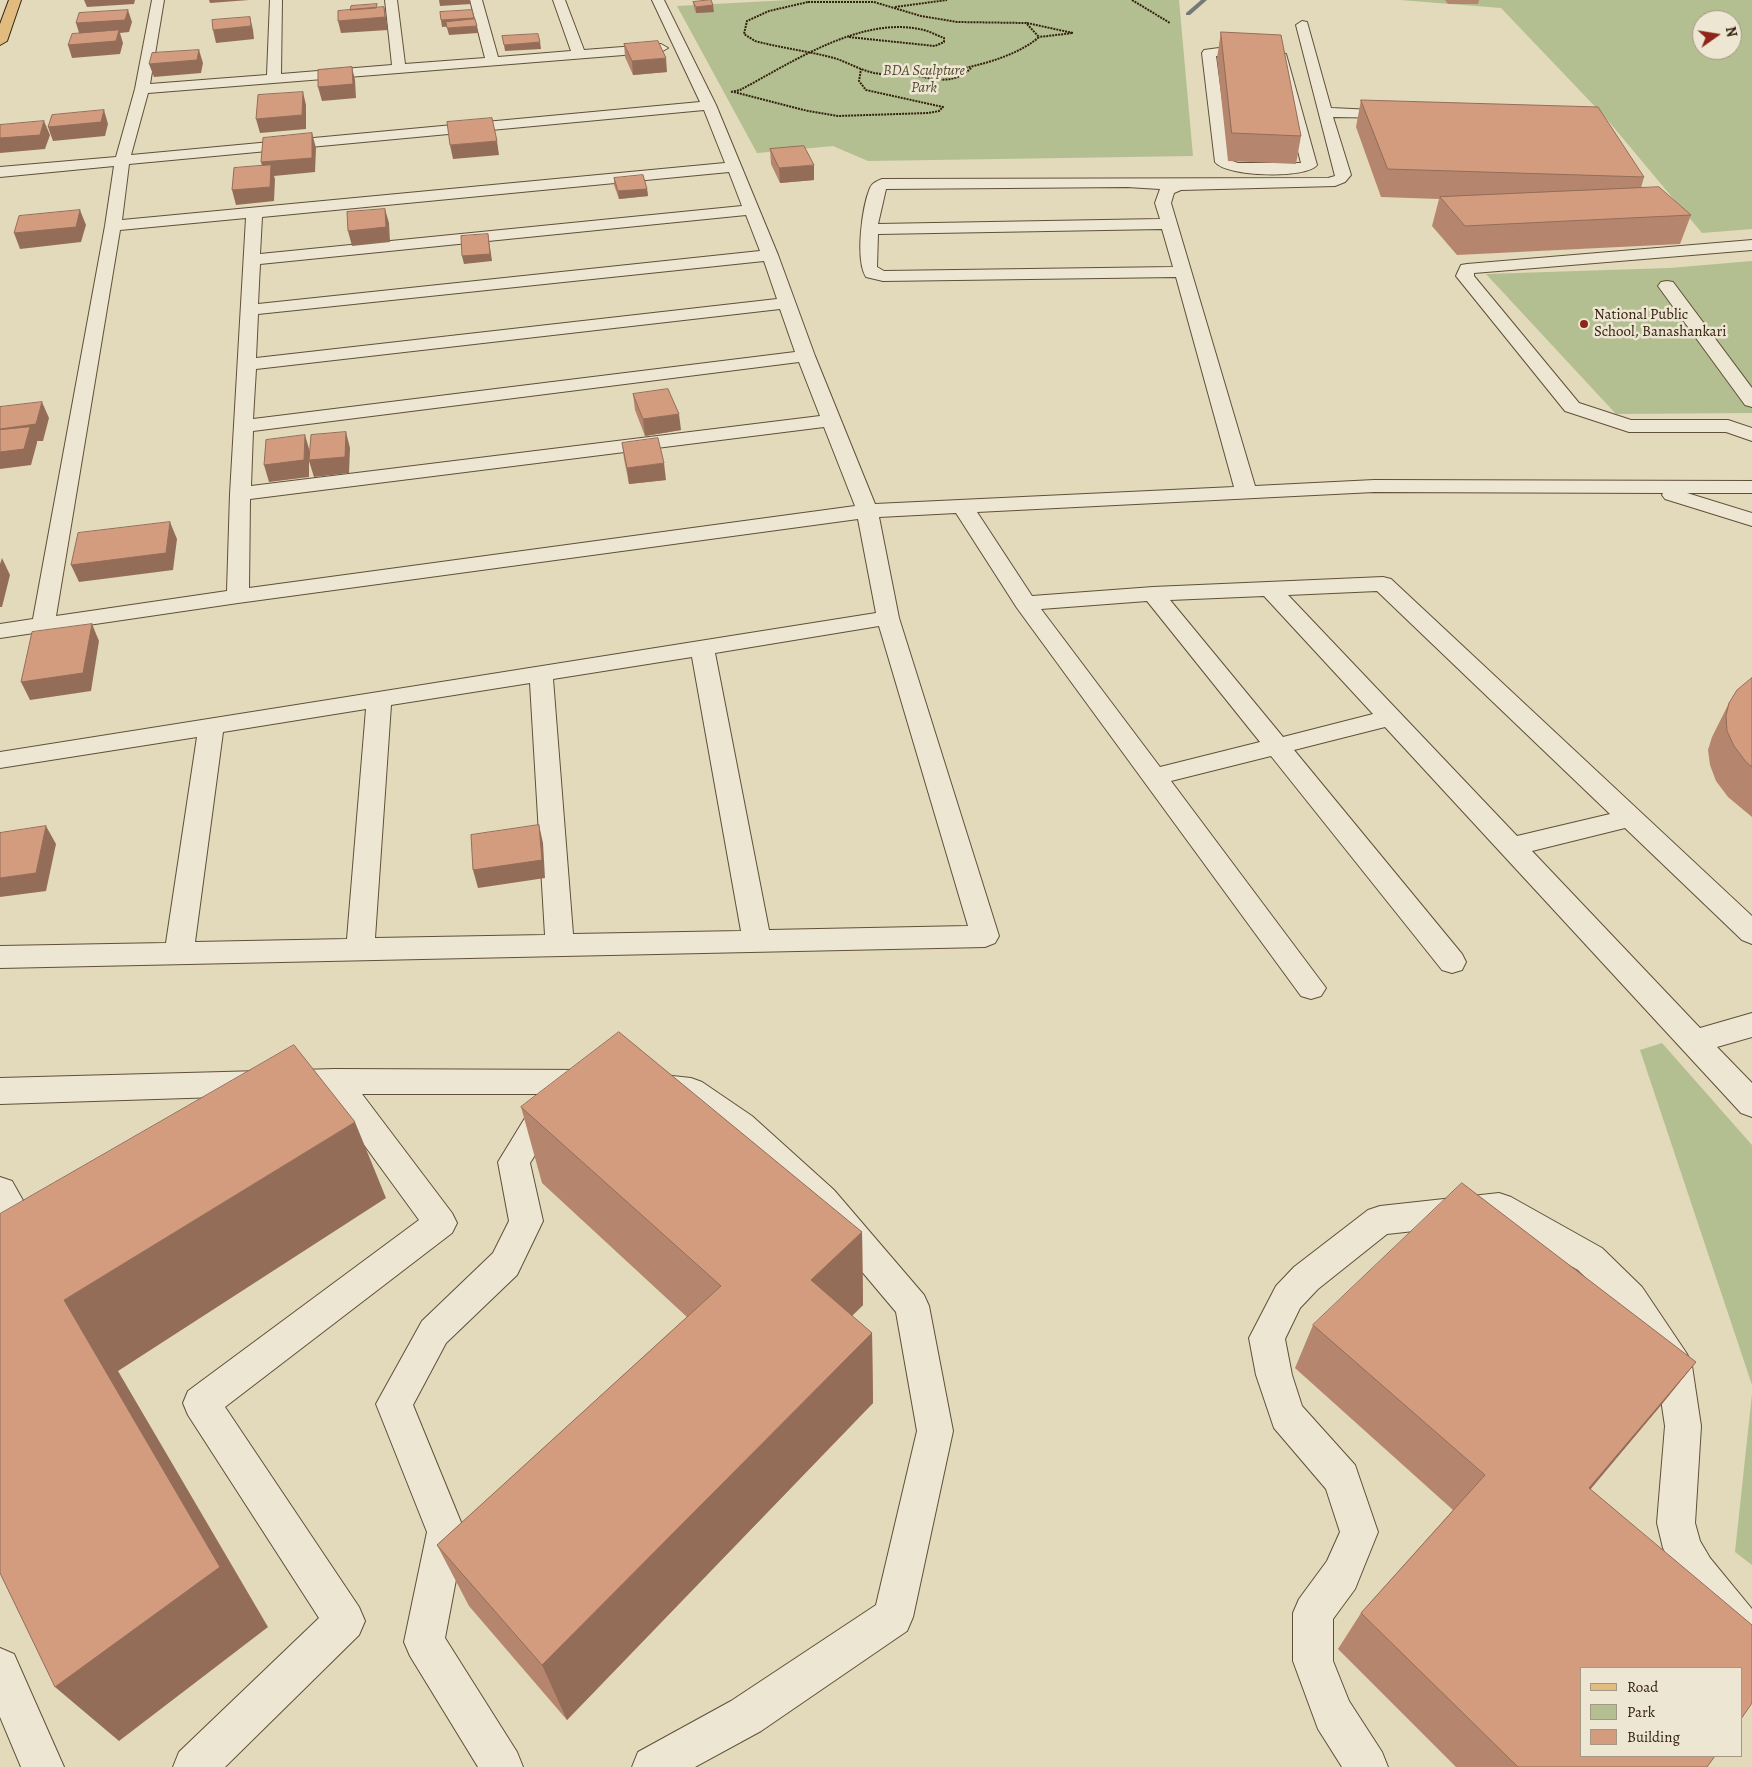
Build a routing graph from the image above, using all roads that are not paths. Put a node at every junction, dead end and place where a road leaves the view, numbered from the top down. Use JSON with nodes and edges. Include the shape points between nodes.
{"nodes":[{"id":1,"x":15,"y":0,"type":"edge"},
{"id":2,"x":158,"y":0,"type":"edge"},
{"id":3,"x":276,"y":0,"type":"edge"},
{"id":4,"x":391,"y":0,"type":"edge"},
{"id":5,"x":476,"y":0,"type":"edge"},
{"id":6,"x":559,"y":0,"type":"edge"},
{"id":7,"x":658,"y":0,"type":"edge"},
{"id":8,"x":1302,"y":25,"type":"dead end"},
{"id":9,"x":0,"y":41,"type":"edge"},
{"id":10,"x":682,"y":47,"type":"junction"},
{"id":11,"x":579,"y":54,"type":"junction"},
{"id":12,"x":492,"y":61,"type":"junction"},
{"id":13,"x":399,"y":69,"type":"junction"},
{"id":14,"x":274,"y":79,"type":"junction"},
{"id":15,"x":1289,"y":88,"type":"junction"},
{"id":16,"x":142,"y":89,"type":"junction"},
{"id":17,"x":1318,"y":89,"type":"junction"},
{"id":18,"x":707,"y":101,"type":"junction"},
{"id":19,"x":1326,"y":112,"type":"junction"},
{"id":20,"x":1414,"y":115,"type":"edge"},
{"id":21,"x":122,"y":162,"type":"junction"},
{"id":22,"x":733,"y":167,"type":"junction"},
{"id":23,"x":0,"y":172,"type":"edge"},
{"id":24,"x":1178,"y":185,"type":"junction"},
{"id":25,"x":750,"y":210,"type":"junction"},
{"id":26,"x":254,"y":212,"type":"junction"},
{"id":27,"x":1170,"y":224,"type":"junction"},
{"id":28,"x":113,"y":226,"type":"junction"},
{"id":29,"x":870,"y":229,"type":"junction"},
{"id":30,"x":1752,"y":245,"type":"edge"},
{"id":31,"x":770,"y":255,"type":"junction"},
{"id":32,"x":251,"y":260,"type":"junction"},
{"id":33,"x":1184,"y":272,"type":"junction"},
{"id":34,"x":1667,"y":286,"type":"dead end"},
{"id":35,"x":788,"y":303,"type":"junction"},
{"id":36,"x":249,"y":310,"type":"junction"},
{"id":37,"x":806,"y":356,"type":"junction"},
{"id":38,"x":246,"y":365,"type":"junction"},
{"id":39,"x":1752,"y":401,"type":"edge"},
{"id":40,"x":831,"y":420,"type":"junction"},
{"id":41,"x":243,"y":426,"type":"junction"},
{"id":42,"x":1752,"y":435,"type":"edge"},
{"id":43,"x":1752,"y":487,"type":"edge"},
{"id":44,"x":1647,"y":488,"type":"junction"},
{"id":45,"x":1246,"y":491,"type":"junction"},
{"id":46,"x":240,"y":494,"type":"junction"},
{"id":47,"x":957,"y":507,"type":"junction"},
{"id":48,"x":867,"y":511,"type":"junction"},
{"id":49,"x":1752,"y":520,"type":"edge"},
{"id":50,"x":1269,"y":588,"type":"junction"},
{"id":51,"x":1153,"y":594,"type":"junction"},
{"id":52,"x":238,"y":596,"type":"junction"},
{"id":53,"x":1026,"y":602,"type":"junction"},
{"id":54,"x":888,"y":618,"type":"junction"},
{"id":55,"x":43,"y":625,"type":"junction"},
{"id":56,"x":0,"y":631,"type":"edge"},
{"id":57,"x":702,"y":648,"type":"junction"},
{"id":58,"x":540,"y":674,"type":"junction"},
{"id":59,"x":379,"y":699,"type":"junction"},
{"id":60,"x":1390,"y":718,"type":"junction"},
{"id":61,"x":211,"y":726,"type":"junction"},
{"id":62,"x":1277,"y":746,"type":"junction"},
{"id":63,"x":0,"y":760,"type":"edge"},
{"id":64,"x":1155,"y":777,"type":"junction"},
{"id":65,"x":1630,"y":818,"type":"junction"},
{"id":66,"x":1511,"y":847,"type":"junction"},
{"id":67,"x":1752,"y":933,"type":"edge"},
{"id":68,"x":757,"y":941,"type":"junction"},
{"id":69,"x":560,"y":945,"type":"junction"},
{"id":70,"x":360,"y":950,"type":"junction"},
{"id":71,"x":179,"y":953,"type":"junction"},
{"id":72,"x":0,"y":957,"type":"edge"},
{"id":73,"x":1452,"y":962,"type":"dead end"},
{"id":74,"x":1311,"y":988,"type":"dead end"},
{"id":75,"x":1752,"y":1026,"type":"edge"},
{"id":76,"x":1694,"y":1042,"type":"junction"},
{"id":77,"x":335,"y":1081,"type":"junction"},
{"id":78,"x":617,"y":1082,"type":"junction"},
{"id":79,"x":0,"y":1091,"type":"edge"},
{"id":80,"x":1752,"y":1104,"type":"edge"},
{"id":81,"x":284,"y":1110,"type":"edge"},
{"id":82,"x":0,"y":1191,"type":"edge"},
{"id":83,"x":23,"y":1247,"type":"edge"},
{"id":84,"x":1752,"y":1641,"type":"edge"},
{"id":85,"x":0,"y":1668,"type":"edge"},
{"id":86,"x":43,"y":1767,"type":"edge"},
{"id":87,"x":194,"y":1767,"type":"edge"},
{"id":88,"x":502,"y":1767,"type":"edge"},
{"id":89,"x":653,"y":1767,"type":"edge"},
{"id":90,"x":1367,"y":1767,"type":"edge"}],
"edges":[{"from":1,"to":9,"type":"main road"},
{"from":2,"to":16,"type":"street"},
{"from":3,"to":14,"type":"street"},
{"from":4,"to":13,"type":"street"},
{"from":5,"to":12,"type":"street"},
{"from":6,"to":11,"type":"street"},
{"from":7,"to":10,"type":"street"},
{"from":8,"to":17,"type":"street"},
{"from":10,"to":11,"type":"street"},
{"from":10,"to":18,"type":"street"},
{"from":11,"to":12,"type":"street"},
{"from":12,"to":13,"type":"street"},
{"from":13,"to":14,"type":"street"},
{"from":14,"to":16,"type":"street"},
{"from":15,"to":15,"type":"street","via":[[1309,165],[1300,169],[1235,168],[1223,162],[1209,53],[1270,54],[1281,58]]},
{"from":15,"to":17,"type":"street"},
{"from":16,"to":21,"type":"street"},
{"from":17,"to":19,"type":"street"},
{"from":18,"to":21,"type":"street"},
{"from":18,"to":22,"type":"street"},
{"from":19,"to":20,"type":"street"},
{"from":19,"to":24,"type":"street","via":[[1343,175],[1340,179],[1330,183]]},
{"from":21,"to":23,"type":"street"},
{"from":21,"to":28,"type":"street"},
{"from":22,"to":25,"type":"street"},
{"from":22,"to":26,"type":"street"},
{"from":24,"to":27,"type":"street","via":[[1167,190],[1163,203]]},
{"from":24,"to":29,"type":"street","via":[[890,182],[878,188]]},
{"from":25,"to":31,"type":"street"},
{"from":25,"to":32,"type":"street"},
{"from":26,"to":28,"type":"street"},
{"from":26,"to":32,"type":"street"},
{"from":27,"to":29,"type":"street"},
{"from":27,"to":33,"type":"street"},
{"from":28,"to":55,"type":"street"},
{"from":29,"to":33,"type":"street","via":[[869,267],[872,272],[883,276]]},
{"from":30,"to":42,"type":"street","via":[[1467,269],[1465,276],[1572,407],[1629,426],[1728,426]]},
{"from":31,"to":35,"type":"street"},
{"from":31,"to":36,"type":"street"},
{"from":32,"to":36,"type":"street"},
{"from":33,"to":45,"type":"street"},
{"from":34,"to":39,"type":"street"},
{"from":35,"to":37,"type":"street"},
{"from":35,"to":38,"type":"street"},
{"from":36,"to":38,"type":"street"},
{"from":37,"to":40,"type":"street"},
{"from":37,"to":41,"type":"street"},
{"from":38,"to":41,"type":"street"},
{"from":40,"to":46,"type":"street"},
{"from":40,"to":48,"type":"street"},
{"from":41,"to":46,"type":"street"},
{"from":43,"to":44,"type":"street"},
{"from":44,"to":45,"type":"street","via":[[1374,486]]},
{"from":44,"to":49,"type":"street"},
{"from":45,"to":47,"type":"street"},
{"from":46,"to":52,"type":"street"},
{"from":47,"to":48,"type":"street"},
{"from":47,"to":53,"type":"street"},
{"from":48,"to":52,"type":"street"},
{"from":48,"to":54,"type":"street"},
{"from":50,"to":51,"type":"street"},
{"from":50,"to":60,"type":"street"},
{"from":50,"to":65,"type":"street","via":[[1383,584]]},
{"from":51,"to":53,"type":"street"},
{"from":51,"to":62,"type":"street"},
{"from":52,"to":55,"type":"street"},
{"from":53,"to":64,"type":"street"},
{"from":54,"to":57,"type":"street"},
{"from":54,"to":68,"type":"street","via":[[985,936]]},
{"from":55,"to":56,"type":"street"},
{"from":57,"to":58,"type":"street"},
{"from":57,"to":68,"type":"street"},
{"from":58,"to":59,"type":"street"},
{"from":58,"to":69,"type":"street"},
{"from":59,"to":61,"type":"street"},
{"from":59,"to":70,"type":"street"},
{"from":60,"to":62,"type":"street"},
{"from":60,"to":66,"type":"street"},
{"from":61,"to":63,"type":"street"},
{"from":61,"to":71,"type":"street"},
{"from":62,"to":64,"type":"street"},
{"from":62,"to":73,"type":"street"},
{"from":64,"to":74,"type":"street"},
{"from":65,"to":66,"type":"street"},
{"from":65,"to":67,"type":"street"},
{"from":66,"to":76,"type":"street"},
{"from":68,"to":69,"type":"street"},
{"from":69,"to":70,"type":"street"},
{"from":70,"to":71,"type":"street"},
{"from":71,"to":72,"type":"street"},
{"from":75,"to":76,"type":"street"},
{"from":76,"to":80,"type":"street"},
{"from":77,"to":78,"type":"street"},
{"from":77,"to":79,"type":"street"},
{"from":77,"to":81,"type":"street"},
{"from":77,"to":87,"type":"street","via":[[440,1223],[201,1403],[346,1621]]},
{"from":78,"to":88,"type":"street","via":[[539,1122],[514,1162],[526,1221],[505,1264],[434,1332],[394,1404],[446,1532],[424,1642]]},
{"from":78,"to":89,"type":"street","via":[[691,1092],[741,1125],[822,1200],[912,1306],[935,1431],[893,1616],[746,1716]]},
{"from":82,"to":83,"type":"street","via":[[21,1227]]},
{"from":84,"to":90,"type":"street","via":[[1696,1572],[1682,1548],[1676,1523],[1683,1426],[1674,1366],[1630,1298],[1590,1259],[1499,1207],[1380,1220],[1306,1278],[1288,1297],[1267,1338],[1287,1416],[1342,1478],[1359,1532],[1341,1574],[1314,1613],[1313,1661],[1333,1714]]},
{"from":85,"to":86,"type":"street"}]}
